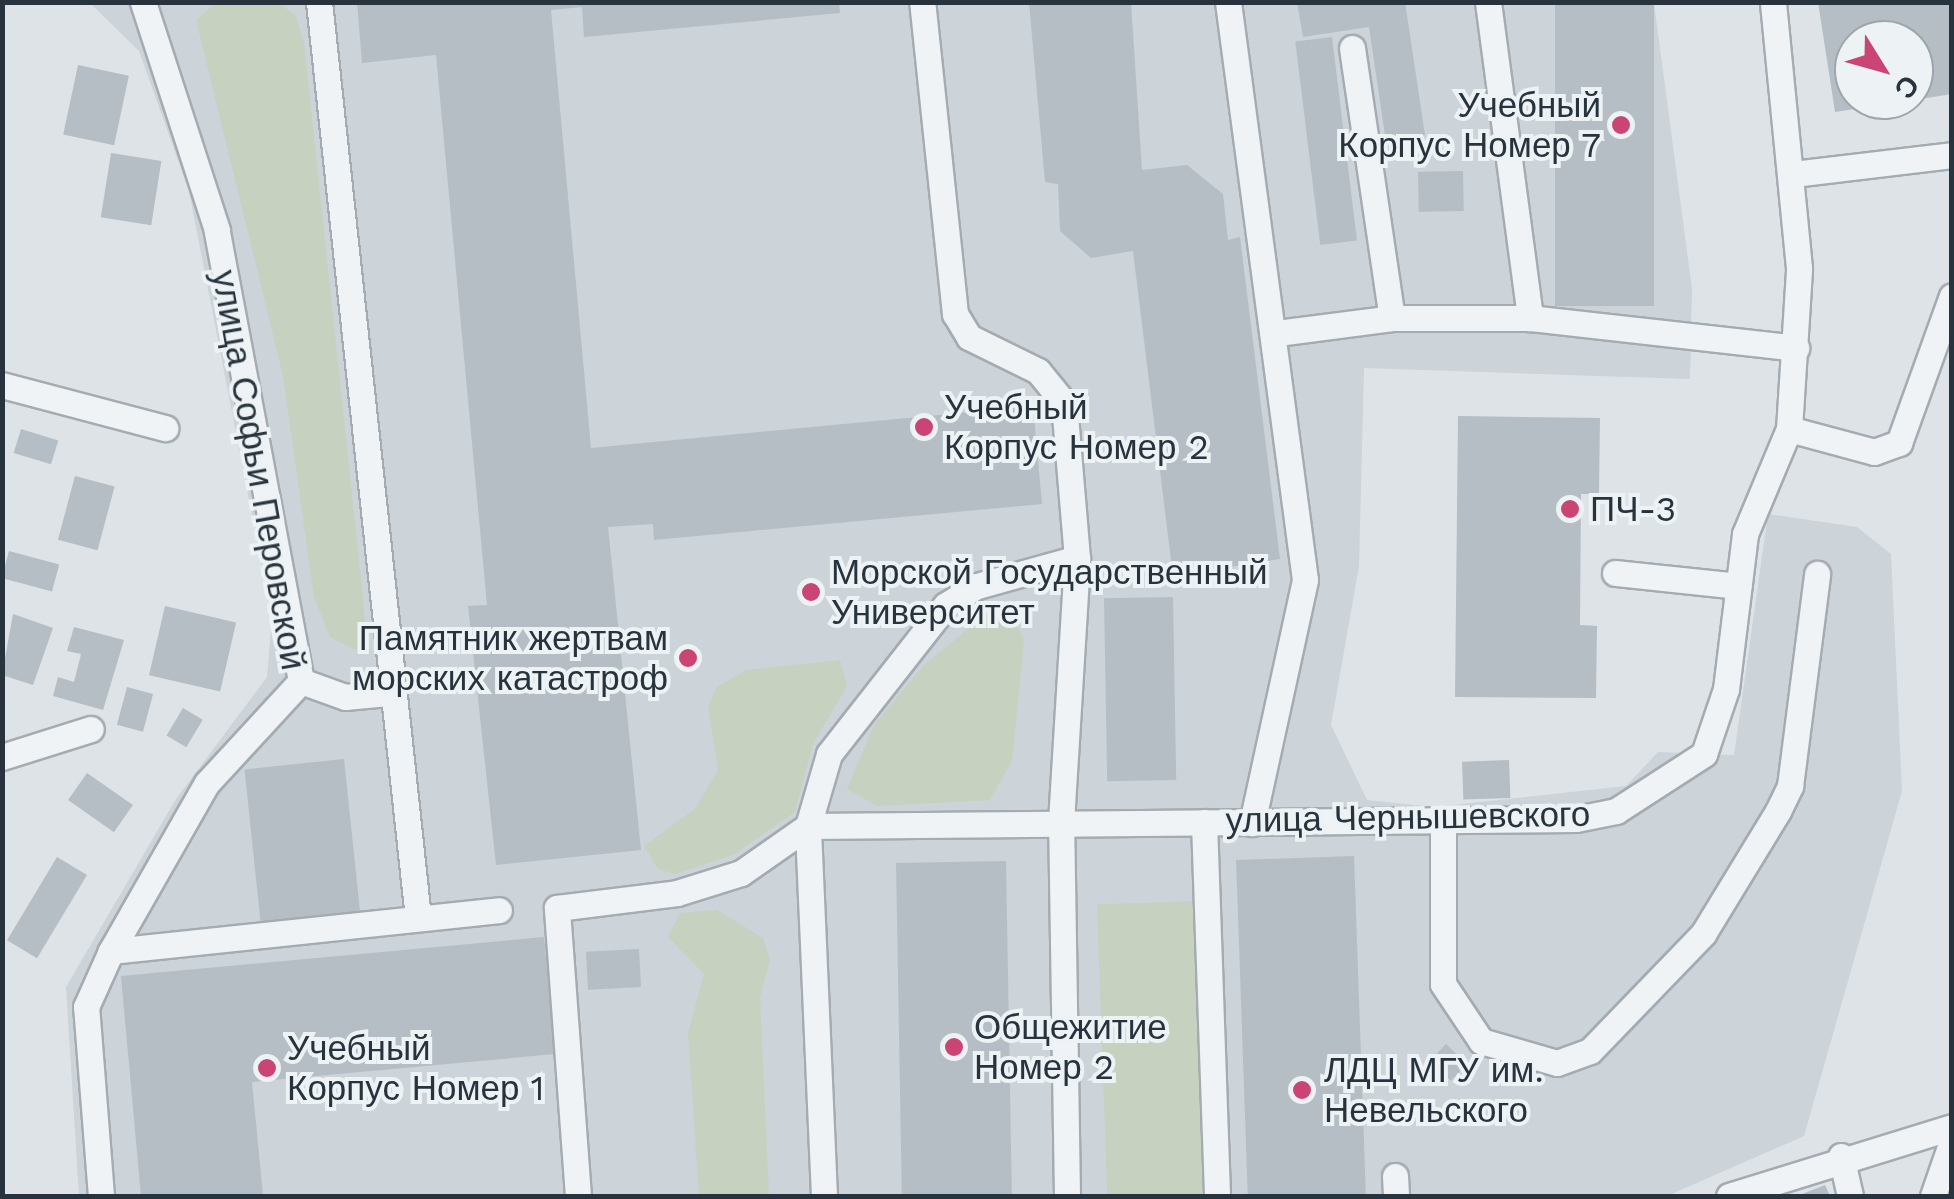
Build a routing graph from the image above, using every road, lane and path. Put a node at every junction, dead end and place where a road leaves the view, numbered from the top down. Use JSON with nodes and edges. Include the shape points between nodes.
{"nodes":[{"id":1,"x":142,"y":2,"type":"edge"},
{"id":2,"x":320,"y":2,"type":"edge"},
{"id":3,"x":922,"y":2,"type":"edge"},
{"id":4,"x":1228,"y":2,"type":"edge"},
{"id":5,"x":1488,"y":2,"type":"edge"},
{"id":6,"x":1773,"y":2,"type":"edge"},
{"id":7,"x":1352,"y":48,"type":"dead end"},
{"id":8,"x":1952,"y":155,"type":"edge"},
{"id":9,"x":1794,"y":174,"type":"junction"},
{"id":10,"x":1952,"y":296,"type":"edge"},
{"id":11,"x":1392,"y":318,"type":"junction"},
{"id":12,"x":1530,"y":318,"type":"junction"},
{"id":13,"x":1277,"y":333,"type":"junction"},
{"id":14,"x":1796,"y":348,"type":"junction"},
{"id":15,"x":2,"y":385,"type":"edge"},
{"id":16,"x":165,"y":428,"type":"dead end"},
{"id":17,"x":1789,"y":429,"type":"junction"},
{"id":18,"x":1078,"y":558,"type":"junction"},
{"id":19,"x":1615,"y":572,"type":"dead end"},
{"id":20,"x":1817,"y":574,"type":"dead end"},
{"id":21,"x":1738,"y":586,"type":"junction"},
{"id":22,"x":301,"y":680,"type":"junction"},
{"id":23,"x":388,"y":693,"type":"junction"},
{"id":24,"x":91,"y":730,"type":"dead end"},
{"id":25,"x":2,"y":756,"type":"edge"},
{"id":26,"x":1443,"y":821,"type":"junction"},
{"id":27,"x":1061,"y":822,"type":"junction"},
{"id":28,"x":1204,"y":822,"type":"junction"},
{"id":29,"x":1252,"y":822,"type":"junction"},
{"id":30,"x":808,"y":826,"type":"junction"},
{"id":31,"x":499,"y":910,"type":"dead end"},
{"id":32,"x":418,"y":918,"type":"junction"},
{"id":33,"x":111,"y":951,"type":"junction"},
{"id":34,"x":1952,"y":1127,"type":"edge"},
{"id":35,"x":1952,"y":1142,"type":"edge"},
{"id":36,"x":1841,"y":1156,"type":"junction"},
{"id":37,"x":101,"y":1196,"type":"edge"},
{"id":38,"x":578,"y":1196,"type":"edge"},
{"id":39,"x":824,"y":1196,"type":"edge"},
{"id":40,"x":1068,"y":1196,"type":"edge"},
{"id":41,"x":1217,"y":1196,"type":"edge"},
{"id":42,"x":1730,"y":1196,"type":"edge"},
{"id":43,"x":1850,"y":1196,"type":"edge"},
{"id":44,"x":1933,"y":1196,"type":"edge"}],
"edges":[{"from":1,"to":22,"type":"lane","name":"улица Софьи Перовской","via":[[218,230]]},
{"from":2,"to":23,"type":"lane"},
{"from":3,"to":18,"type":"lane","via":[[955,314],[969,338],[1038,371],[1064,404]]},
{"from":4,"to":13,"type":"lane"},
{"from":5,"to":12,"type":"lane"},
{"from":6,"to":9,"type":"lane","name":"улица Чернышевского"},
{"from":7,"to":11,"type":"lane"},
{"from":8,"to":9,"type":"lane"},
{"from":9,"to":14,"type":"lane","name":"улица Чернышевского"},
{"from":10,"to":17,"type":"lane","via":[[1899,443],[1874,452]]},
{"from":11,"to":12,"type":"lane"},
{"from":11,"to":13,"type":"lane"},
{"from":12,"to":14,"type":"lane"},
{"from":13,"to":29,"type":"lane","via":[[1304,580]]},
{"from":14,"to":17,"type":"lane","name":"улица Чернышевского"},
{"from":15,"to":16,"type":"lane"},
{"from":17,"to":21,"type":"lane","name":"улица Чернышевского","via":[[1757,496]]},
{"from":18,"to":27,"type":"lane"},
{"from":18,"to":30,"type":"lane","via":[[977,586],[946,605],[856,710],[828,754]]},
{"from":19,"to":21,"type":"lane"},
{"from":20,"to":26,"type":"lane","via":[[1790,786],[1704,934],[1590,1050],[1557,1063],[1481,1041],[1443,984]]},
{"from":21,"to":26,"type":"lane","name":"улица Чернышевского","via":[[1726,689],[1704,754],[1665,786],[1576,818]]},
{"from":22,"to":23,"type":"lane","via":[[345,696]]},
{"from":22,"to":33,"type":"lane","name":"улица Софьи Перовской","via":[[207,783]]},
{"from":23,"to":32,"type":"lane"},
{"from":24,"to":25,"type":"lane"},
{"from":26,"to":29,"type":"lane","name":"улица Чернышевского"},
{"from":27,"to":28,"type":"lane","name":"улица Чернышевского"},
{"from":27,"to":30,"type":"lane","name":"улица Чернышевского"},
{"from":27,"to":40,"type":"lane"},
{"from":28,"to":29,"type":"lane","name":"улица Чернышевского"},
{"from":28,"to":41,"type":"lane"},
{"from":30,"to":38,"type":"lane","via":[[726,878],[549,908]]},
{"from":30,"to":39,"type":"lane"},
{"from":31,"to":32,"type":"lane"},
{"from":32,"to":33,"type":"lane"},
{"from":33,"to":37,"type":"lane","name":"улица Софьи Перовской","via":[[86,1007]]},
{"from":34,"to":36,"type":"lane"},
{"from":35,"to":44,"type":"lane"},
{"from":36,"to":42,"type":"lane"},
{"from":36,"to":43,"type":"lane"}]}
